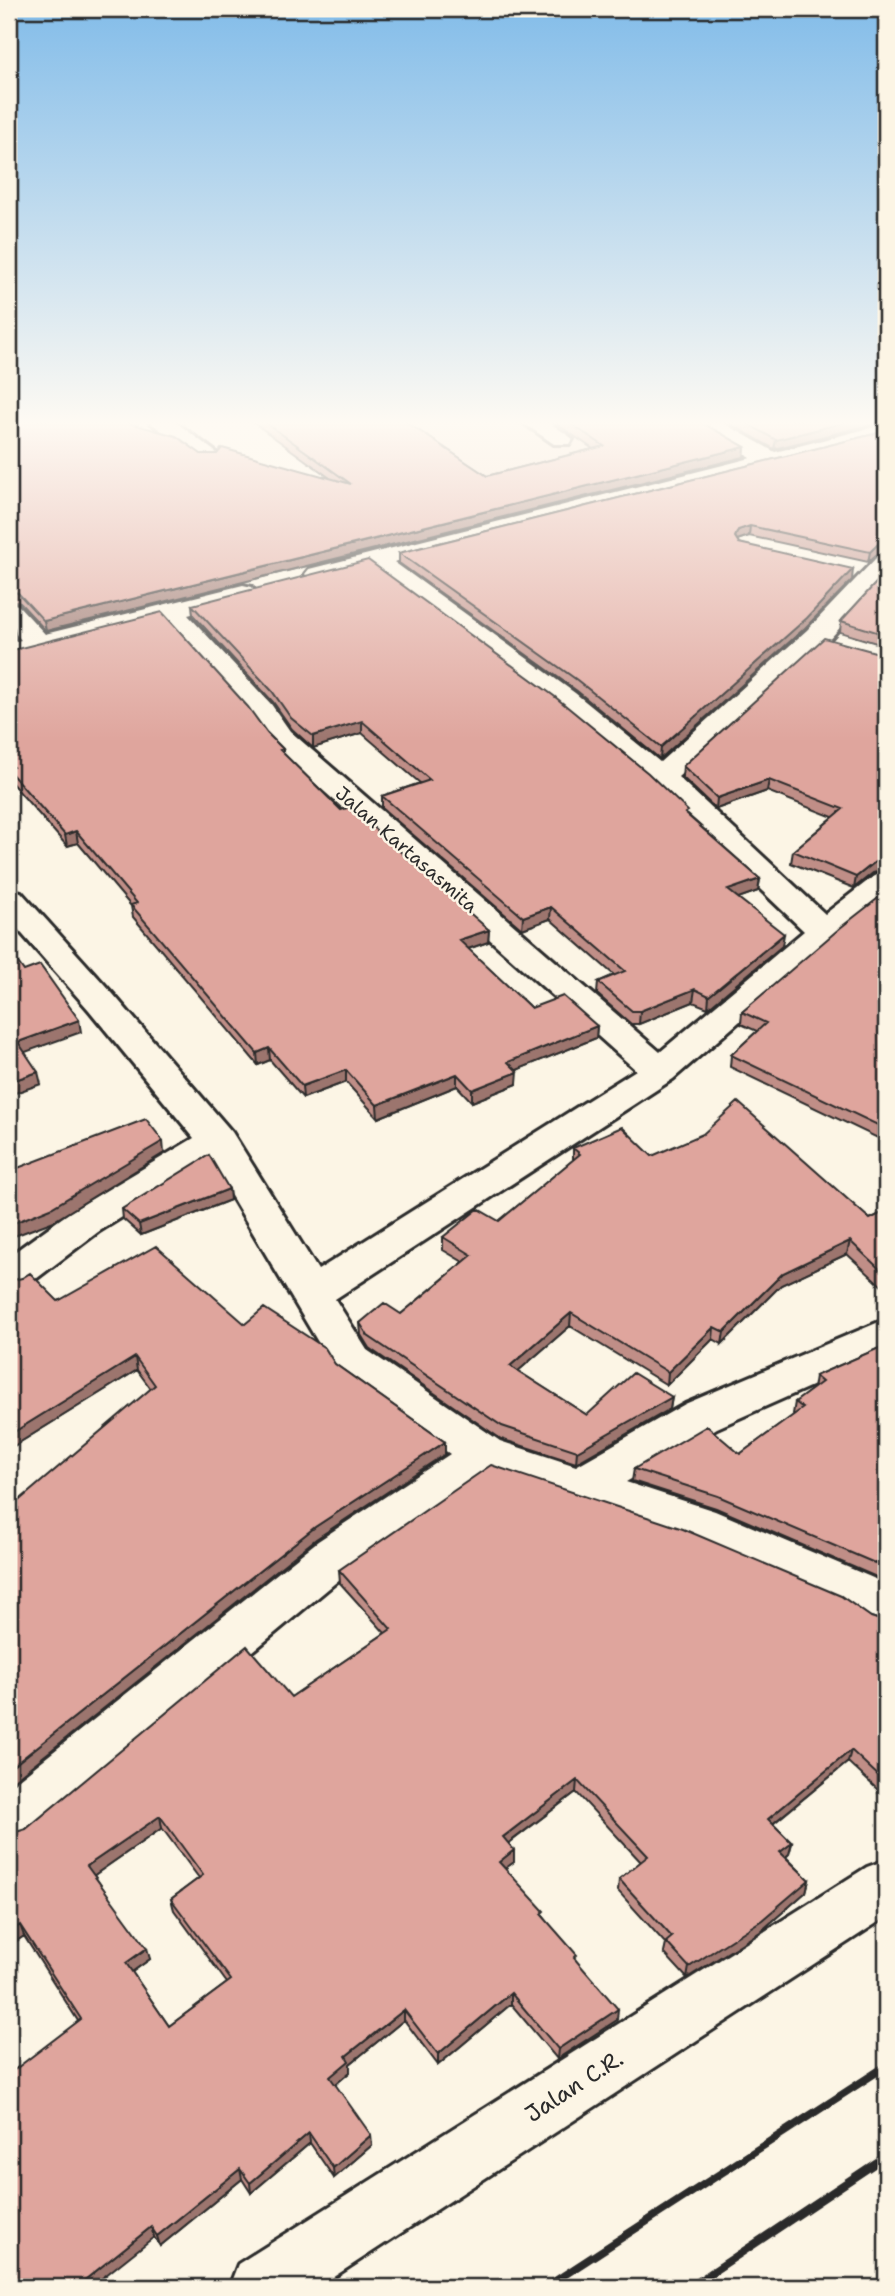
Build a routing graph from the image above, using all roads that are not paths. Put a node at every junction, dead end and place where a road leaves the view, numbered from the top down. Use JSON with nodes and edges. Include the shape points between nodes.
{"nodes":[{"id":1,"x":503,"y":527,"type":"edge"},
{"id":2,"x":374,"y":560,"type":"junction"},
{"id":3,"x":869,"y":568,"type":"edge"},
{"id":4,"x":292,"y":580,"type":"edge"},
{"id":5,"x":265,"y":587,"type":"edge"},
{"id":6,"x":9,"y":611,"type":"edge"},
{"id":7,"x":170,"y":611,"type":"junction"},
{"id":8,"x":39,"y":643,"type":"junction"},
{"id":9,"x":9,"y":651,"type":"edge"},
{"id":10,"x":660,"y":777,"type":"junction"},
{"id":11,"x":886,"y":883,"type":"edge"},
{"id":12,"x":9,"y":899,"type":"edge"},
{"id":13,"x":824,"y":931,"type":"junction"},
{"id":14,"x":660,"y":1071,"type":"junction"},
{"id":15,"x":218,"y":1141,"type":"junction"},
{"id":16,"x":9,"y":1277,"type":"edge"},
{"id":17,"x":312,"y":1294,"type":"junction"},
{"id":18,"x":886,"y":1335,"type":"edge"},
{"id":19,"x":484,"y":1454,"type":"junction"},
{"id":20,"x":581,"y":1486,"type":"junction"},
{"id":21,"x":886,"y":1612,"type":"edge"},
{"id":22,"x":9,"y":1820,"type":"edge"},
{"id":23,"x":886,"y":1886,"type":"edge"},
{"id":24,"x":261,"y":2287,"type":"edge"}],
"edges":[{"from":1,"to":2,"type":"street"},
{"from":2,"to":4,"type":"street"},
{"from":2,"to":10,"type":"street","via":[[565,699]]},
{"from":3,"to":10,"type":"street","via":[[828,640]]},
{"from":5,"to":7,"type":"street"},
{"from":6,"to":8,"type":"street"},
{"from":7,"to":8,"type":"street"},
{"from":7,"to":14,"type":"street","name":"Jalan Kartasasmita","via":[[280,737]]},
{"from":8,"to":9,"type":"street"},
{"from":10,"to":13,"type":"street"},
{"from":11,"to":13,"type":"street"},
{"from":12,"to":15,"type":"street"},
{"from":13,"to":14,"type":"street"},
{"from":14,"to":17,"type":"street"},
{"from":15,"to":16,"type":"street","via":[[84,1222]]},
{"from":15,"to":17,"type":"street"},
{"from":17,"to":19,"type":"street","via":[[352,1362]]},
{"from":18,"to":20,"type":"street","via":[[701,1416]]},
{"from":19,"to":20,"type":"street"},
{"from":19,"to":22,"type":"street","via":[[335,1555]]},
{"from":20,"to":21,"type":"street","via":[[698,1525],[856,1592]]},
{"from":23,"to":24,"type":"street","name":"Jalan C.R."}]}
